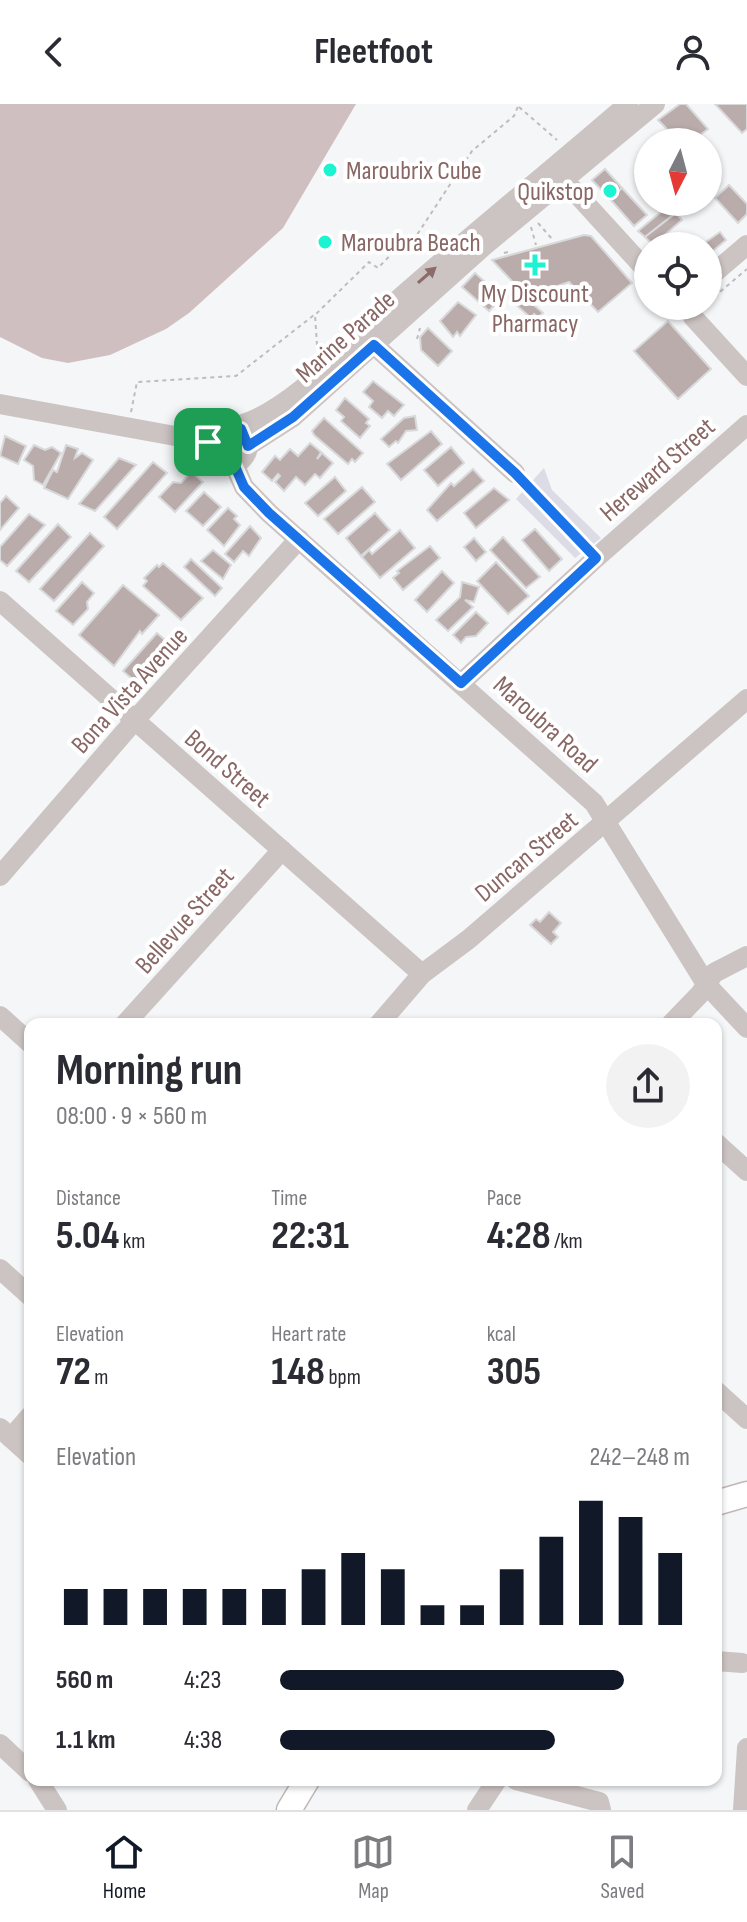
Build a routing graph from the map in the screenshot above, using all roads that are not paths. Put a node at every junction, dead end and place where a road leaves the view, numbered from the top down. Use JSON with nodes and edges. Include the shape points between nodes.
{"nodes":[{"id":1,"x":628,"y":104,"type":"edge"},
{"id":2,"x":655,"y":104,"type":"edge"},
{"id":3,"x":565,"y":181,"type":"junction"},
{"id":4,"x":747,"y":245,"type":"edge"},
{"id":5,"x":634,"y":257,"type":"edge"},
{"id":6,"x":722,"y":266,"type":"edge"},
{"id":7,"x":696,"y":320,"type":"edge"},
{"id":8,"x":374,"y":345,"type":"junction"},
{"id":9,"x":747,"y":376,"type":"edge"},
{"id":10,"x":0,"y":404,"type":"edge"},
{"id":11,"x":747,"y":425,"type":"edge"},
{"id":12,"x":235,"y":426,"type":"junction"},
{"id":13,"x":208,"y":442,"type":"junction"},
{"id":14,"x":248,"y":446,"type":"junction"},
{"id":15,"x":234,"y":464,"type":"junction"},
{"id":16,"x":515,"y":473,"type":"road end"},
{"id":17,"x":299,"y":539,"type":"junction"},
{"id":18,"x":0,"y":601,"type":"edge"},
{"id":19,"x":461,"y":683,"type":"junction"},
{"id":20,"x":747,"y":699,"type":"edge"},
{"id":21,"x":135,"y":720,"type":"junction"},
{"id":22,"x":607,"y":821,"type":"junction"},
{"id":23,"x":282,"y":850,"type":"junction"},
{"id":24,"x":0,"y":876,"type":"edge"},
{"id":25,"x":747,"y":956,"type":"edge"},
{"id":26,"x":422,"y":974,"type":"junction"},
{"id":27,"x":706,"y":984,"type":"junction"},
{"id":28,"x":0,"y":1016,"type":"edge"},
{"id":29,"x":130,"y":1018,"type":"edge"},
{"id":30,"x":384,"y":1018,"type":"edge"},
{"id":31,"x":676,"y":1018,"type":"edge"},
{"id":32,"x":747,"y":1028,"type":"edge"},
{"id":33,"x":24,"y":1038,"type":"edge"},
{"id":34,"x":722,"y":1148,"type":"edge"},
{"id":35,"x":747,"y":1171,"type":"edge"},
{"id":36,"x":0,"y":1269,"type":"edge"},
{"id":37,"x":24,"y":1291,"type":"edge"},
{"id":38,"x":722,"y":1396,"type":"edge"},
{"id":39,"x":747,"y":1419,"type":"edge"},
{"id":40,"x":24,"y":1420,"type":"edge"},
{"id":41,"x":6,"y":1433,"type":"edge"},
{"id":42,"x":24,"y":1450,"type":"edge"},
{"id":43,"x":747,"y":1494,"type":"edge"},
{"id":44,"x":722,"y":1501,"type":"edge"},
{"id":45,"x":722,"y":1662,"type":"edge"},
{"id":46,"x":745,"y":1664,"type":"edge"},
{"id":47,"x":0,"y":1744,"type":"edge"},
{"id":48,"x":747,"y":1748,"type":"edge"},
{"id":49,"x":24,"y":1766,"type":"edge"},
{"id":50,"x":42,"y":1786,"type":"edge"},
{"id":51,"x":303,"y":1786,"type":"edge"},
{"id":52,"x":493,"y":1786,"type":"edge"},
{"id":53,"x":540,"y":1786,"type":"edge"},
{"id":54,"x":603,"y":1802,"type":"edge"},
{"id":55,"x":57,"y":1810,"type":"edge"},
{"id":56,"x":289,"y":1810,"type":"edge"},
{"id":57,"x":477,"y":1810,"type":"edge"},
{"id":58,"x":743,"y":1810,"type":"edge"}],
"edges":[{"from":12,"to":1,"type":"street","name":"Marine Parade","one_way":true,"via":[[252,423],[280,406]]},
{"from":2,"to":3,"type":"street","name":"Marine Parade"},
{"from":3,"to":5,"type":"street"},
{"from":3,"to":8,"type":"street","name":"Marine Parade"},
{"from":4,"to":6,"type":"street"},
{"from":7,"to":9,"type":"street"},
{"from":8,"to":14,"type":"street","name":"Marine Parade","via":[[293,417]]},
{"from":8,"to":16,"type":"street"},
{"from":10,"to":13,"type":"street"},
{"from":11,"to":19,"type":"street","name":"Hereward Street"},
{"from":12,"to":13,"type":"street","via":[[218,427]]},
{"from":12,"to":14,"type":"street","via":[[245,434]]},
{"from":13,"to":15,"type":"street","via":[[215,460]]},
{"from":14,"to":15,"type":"street"},
{"from":15,"to":17,"type":"street","name":"Maroubra Road","via":[[244,487]]},
{"from":17,"to":19,"type":"street","name":"Maroubra Road"},
{"from":17,"to":21,"type":"street","name":"Bona Vista Avenue"},
{"from":18,"to":21,"type":"street","name":"Bond Street"},
{"from":19,"to":22,"type":"street","name":"Maroubra Road","via":[[594,803]]},
{"from":20,"to":22,"type":"street","name":"Duncan Street"},
{"from":21,"to":23,"type":"street","name":"Bond Street"},
{"from":21,"to":24,"type":"street","name":"Bona Vista Avenue"},
{"from":22,"to":26,"type":"street","name":"Duncan Street"},
{"from":22,"to":27,"type":"street","name":"Maroubra Road"},
{"from":23,"to":26,"type":"street","name":"Bond Street"},
{"from":23,"to":29,"type":"street","name":"Bellevue Street"},
{"from":25,"to":27,"type":"street","via":[[714,973]]},
{"from":26,"to":30,"type":"street","name":"Duncan Street"},
{"from":27,"to":31,"type":"street"},
{"from":27,"to":32,"type":"street","name":"Maroubra Road"},
{"from":28,"to":33,"type":"street"},
{"from":34,"to":35,"type":"street"},
{"from":36,"to":37,"type":"street"},
{"from":38,"to":39,"type":"street"},
{"from":40,"to":41,"type":"street"},
{"from":41,"to":42,"type":"street"},
{"from":43,"to":44,"type":"main road"},
{"from":45,"to":46,"type":"street"},
{"from":47,"to":49,"type":"street"},
{"from":48,"to":58,"type":"street"},
{"from":50,"to":55,"type":"street"},
{"from":51,"to":56,"type":"main road"},
{"from":52,"to":57,"type":"street"},
{"from":53,"to":54,"type":"street"}]}
